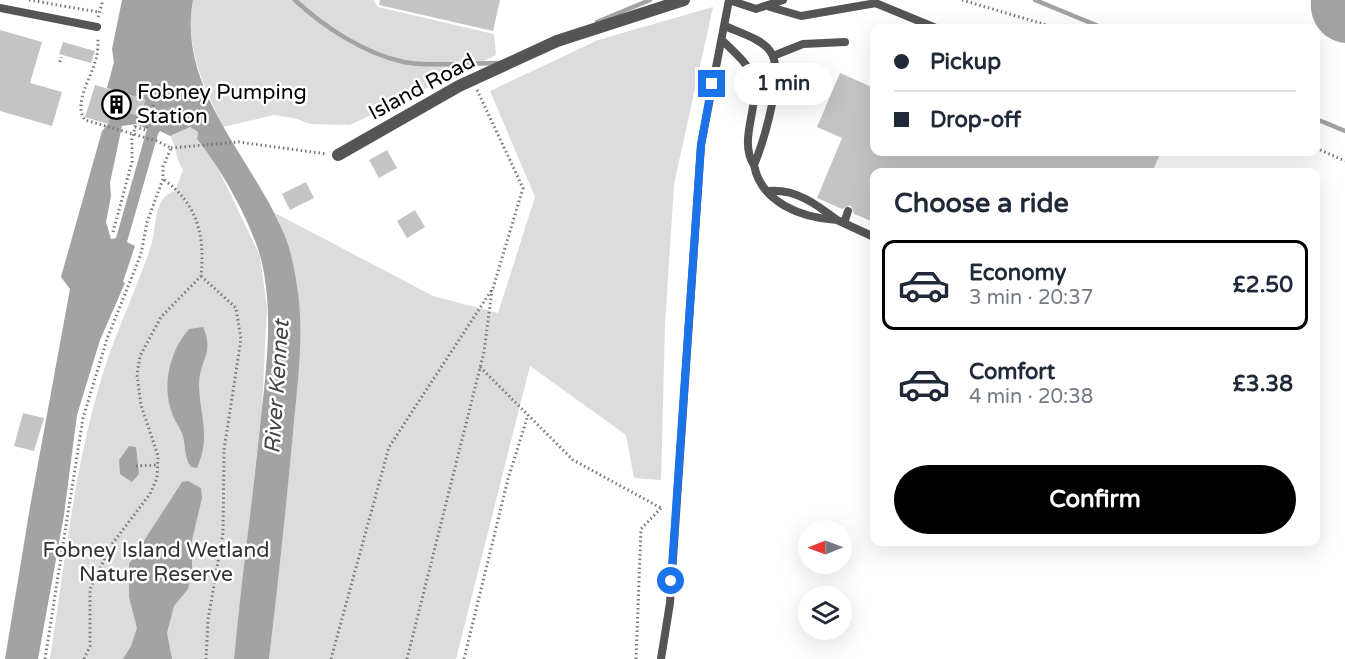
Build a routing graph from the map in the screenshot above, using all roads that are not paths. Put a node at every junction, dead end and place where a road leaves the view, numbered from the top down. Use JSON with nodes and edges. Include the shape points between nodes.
{"nodes":[{"id":1,"x":684,"y":0,"type":"edge"},
{"id":2,"x":729,"y":0,"type":"edge"},
{"id":3,"x":783,"y":0,"type":"edge"},
{"id":4,"x":871,"y":2,"type":"edge"},
{"id":5,"x":770,"y":7,"type":"junction"},
{"id":6,"x":0,"y":8,"type":"edge"},
{"id":7,"x":926,"y":24,"type":"edge"},
{"id":8,"x":725,"y":26,"type":"junction"},
{"id":9,"x":97,"y":27,"type":"road end"},
{"id":10,"x":722,"y":40,"type":"junction"},
{"id":11,"x":845,"y":42,"type":"dead end"},
{"id":12,"x":773,"y":56,"type":"junction"},
{"id":13,"x":338,"y":155,"type":"road end"},
{"id":14,"x":754,"y":165,"type":"junction"},
{"id":15,"x":769,"y":191,"type":"junction"},
{"id":16,"x":848,"y":211,"type":"dead end"},
{"id":17,"x":840,"y":221,"type":"junction"},
{"id":18,"x":870,"y":235,"type":"edge"},
{"id":19,"x":661,"y":659,"type":"edge"}],
"edges":[{"from":1,"to":13,"type":"street","name":"Island Road","via":[[557,41],[472,80]]},
{"from":2,"to":5,"type":"lane","via":[[749,9]]},
{"from":2,"to":8,"type":"lane"},
{"from":3,"to":5,"type":"lane"},
{"from":4,"to":5,"type":"lane","via":[[801,16]]},
{"from":4,"to":7,"type":"lane"},
{"from":6,"to":9,"type":"lane"},
{"from":8,"to":10,"type":"lane"},
{"from":8,"to":12,"type":"lane","via":[[764,45]]},
{"from":10,"to":14,"type":"lane","via":[[752,78],[748,142],[749,158]]},
{"from":10,"to":19,"type":"lane","via":[[701,145],[669,603]]},
{"from":11,"to":12,"type":"lane","via":[[803,44]]},
{"from":12,"to":14,"type":"lane","via":[[774,88],[763,143]]},
{"from":14,"to":15,"type":"lane"},
{"from":15,"to":17,"type":"lane","via":[[786,191],[814,201]]},
{"from":15,"to":17,"type":"lane","via":[[780,205],[813,218]]},
{"from":16,"to":17,"type":"lane"},
{"from":17,"to":18,"type":"lane"}]}
